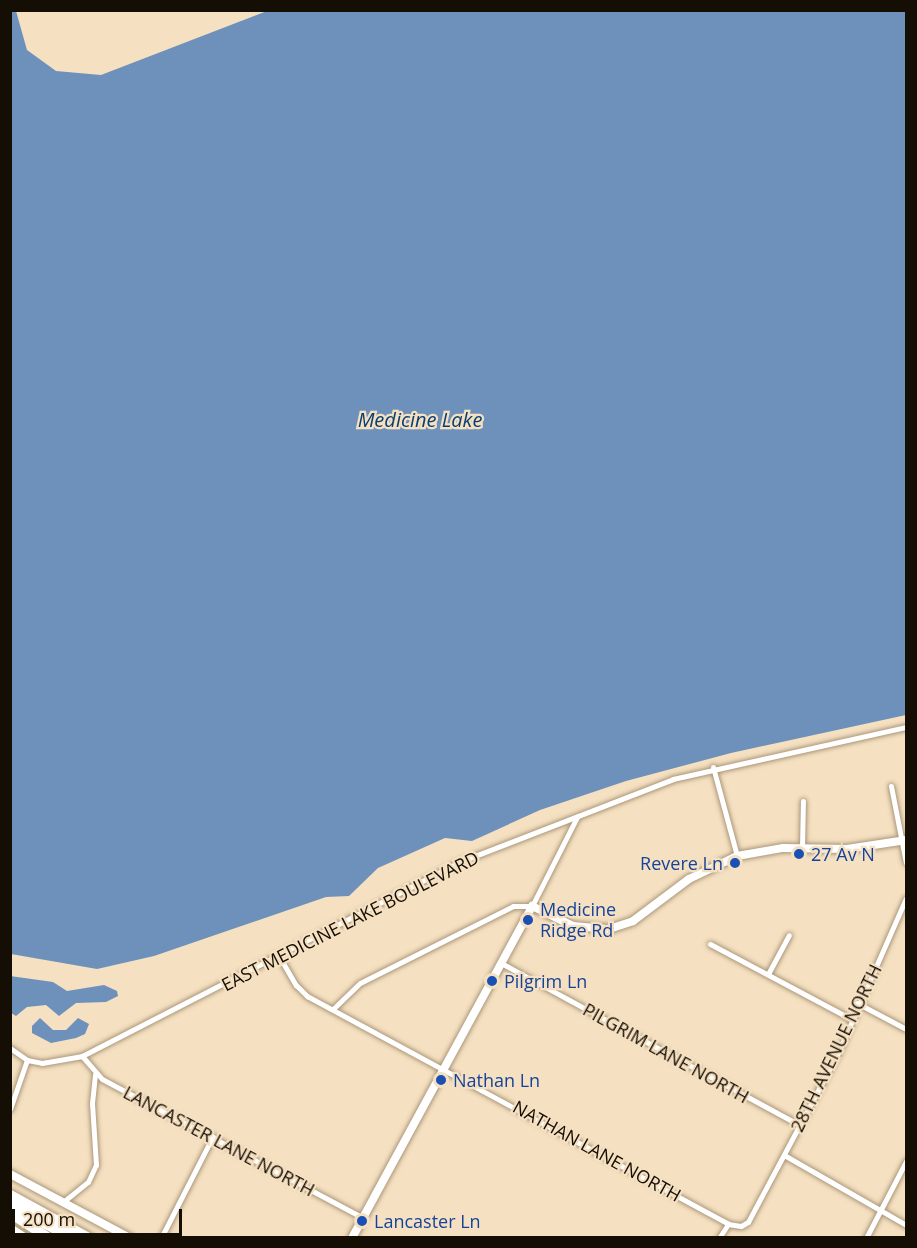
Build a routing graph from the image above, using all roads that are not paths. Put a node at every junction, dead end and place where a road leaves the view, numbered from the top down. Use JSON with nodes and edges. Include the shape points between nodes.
{"nodes":[{"id":1,"x":906,"y":727,"type":"edge"},
{"id":2,"x":713,"y":767,"type":"junction"},
{"id":3,"x":891,"y":786,"type":"dead end"},
{"id":4,"x":803,"y":801,"type":"dead end"},
{"id":5,"x":577,"y":817,"type":"junction"},
{"id":6,"x":905,"y":841,"type":"edge"},
{"id":7,"x":802,"y":847,"type":"junction"},
{"id":8,"x":737,"y":856,"type":"junction"},
{"id":9,"x":906,"y":863,"type":"edge"},
{"id":10,"x":906,"y":898,"type":"edge"},
{"id":11,"x":532,"y":906,"type":"junction"},
{"id":12,"x":789,"y":934,"type":"dead end"},
{"id":13,"x":711,"y":944,"type":"dead end"},
{"id":14,"x":279,"y":956,"type":"junction"},
{"id":15,"x":501,"y":963,"type":"junction"},
{"id":16,"x":768,"y":974,"type":"junction"},
{"id":17,"x":857,"y":1003,"type":"junction"},
{"id":18,"x":333,"y":1009,"type":"junction"},
{"id":19,"x":851,"y":1019,"type":"junction"},
{"id":20,"x":906,"y":1029,"type":"edge"},
{"id":21,"x":10,"y":1048,"type":"edge"},
{"id":22,"x":82,"y":1056,"type":"junction"},
{"id":23,"x":27,"y":1060,"type":"junction"},
{"id":24,"x":444,"y":1068,"type":"junction"},
{"id":25,"x":95,"y":1074,"type":"junction"},
{"id":26,"x":10,"y":1109,"type":"edge"},
{"id":27,"x":799,"y":1125,"type":"junction"},
{"id":28,"x":213,"y":1136,"type":"junction"},
{"id":29,"x":784,"y":1155,"type":"junction"},
{"id":30,"x":906,"y":1161,"type":"edge"},
{"id":31,"x":10,"y":1174,"type":"edge"},
{"id":32,"x":10,"y":1196,"type":"edge"},
{"id":33,"x":63,"y":1203,"type":"junction"},
{"id":34,"x":10,"y":1205,"type":"edge"},
{"id":35,"x":881,"y":1208,"type":"junction"},
{"id":36,"x":10,"y":1213,"type":"edge"},
{"id":37,"x":363,"y":1218,"type":"junction"},
{"id":38,"x":728,"y":1224,"type":"junction"},
{"id":39,"x":906,"y":1225,"type":"edge"},
{"id":40,"x":741,"y":1226,"type":"joint"},
{"id":41,"x":10,"y":1228,"type":"edge"},
{"id":42,"x":26,"y":1238,"type":"edge"},
{"id":43,"x":49,"y":1238,"type":"edge"},
{"id":44,"x":72,"y":1238,"type":"edge"},
{"id":45,"x":89,"y":1238,"type":"edge"},
{"id":46,"x":129,"y":1238,"type":"edge"},
{"id":47,"x":161,"y":1238,"type":"edge"},
{"id":48,"x":352,"y":1238,"type":"edge"},
{"id":49,"x":719,"y":1238,"type":"edge"},
{"id":50,"x":866,"y":1238,"type":"edge"}],
"edges":[{"from":1,"to":2,"type":"street","name":"EAST MEDICINE LAKE BOULEVARD"},
{"from":2,"to":5,"type":"street","name":"EAST MEDICINE LAKE BOULEVARD"},
{"from":2,"to":8,"type":"street"},
{"from":3,"to":6,"type":"street"},
{"from":4,"to":7,"type":"street"},
{"from":5,"to":11,"type":"street"},
{"from":5,"to":14,"type":"street","name":"EAST MEDICINE LAKE BOULEVARD","via":[[462,861]]},
{"from":6,"to":7,"type":"street","via":[[847,849]]},
{"from":6,"to":9,"type":"street"},
{"from":7,"to":8,"type":"street"},
{"from":8,"to":11,"type":"street","via":[[689,879],[633,921],[609,929],[573,926]]},
{"from":10,"to":17,"type":"street","name":"28TH AVENUE NORTH","via":[[901,919]]},
{"from":11,"to":15,"type":"street"},
{"from":11,"to":18,"type":"street","via":[[513,906],[360,983]]},
{"from":12,"to":16,"type":"street"},
{"from":13,"to":16,"type":"street"},
{"from":14,"to":18,"type":"street","name":"NATHAN LANE NORTH","via":[[299,989]]},
{"from":14,"to":22,"type":"street","name":"EAST MEDICINE LAKE BOULEVARD"},
{"from":15,"to":24,"type":"street"},
{"from":15,"to":27,"type":"street","name":"PILGRIM LANE NORTH"},
{"from":16,"to":19,"type":"street"},
{"from":17,"to":19,"type":"street","name":"28TH AVENUE NORTH"},
{"from":17,"to":20,"type":"street"},
{"from":18,"to":24,"type":"street","name":"NATHAN LANE NORTH"},
{"from":19,"to":27,"type":"street","name":"28TH AVENUE NORTH"},
{"from":21,"to":23,"type":"street"},
{"from":22,"to":23,"type":"street","name":"EAST MEDICINE LAKE BOULEVARD","via":[[54,1063]]},
{"from":22,"to":25,"type":"street","name":"LANCASTER LANE NORTH"},
{"from":23,"to":26,"type":"street"},
{"from":24,"to":37,"type":"street"},
{"from":24,"to":38,"type":"street","name":"NATHAN LANE NORTH"},
{"from":25,"to":28,"type":"street","name":"LANCASTER LANE NORTH"},
{"from":25,"to":33,"type":"street","via":[[92,1103],[96,1165],[88,1182]]},
{"from":27,"to":29,"type":"street","name":"28TH AVENUE NORTH"},
{"from":28,"to":37,"type":"street","name":"LANCASTER LANE NORTH"},
{"from":28,"to":47,"type":"street"},
{"from":29,"to":35,"type":"street"},
{"from":29,"to":40,"type":"street","name":"28TH AVENUE NORTH","via":[[748,1222]]},
{"from":30,"to":35,"type":"street"},
{"from":31,"to":33,"type":"street"},
{"from":32,"to":45,"type":"highway"},
{"from":33,"to":46,"type":"street"},
{"from":34,"to":44,"type":"highway"},
{"from":35,"to":39,"type":"street"},
{"from":35,"to":50,"type":"street"},
{"from":36,"to":43,"type":"highway"},
{"from":37,"to":48,"type":"street"},
{"from":38,"to":40,"type":"street","name":"NATHAN LANE NORTH"},
{"from":38,"to":49,"type":"street"},
{"from":41,"to":42,"type":"street"}]}
